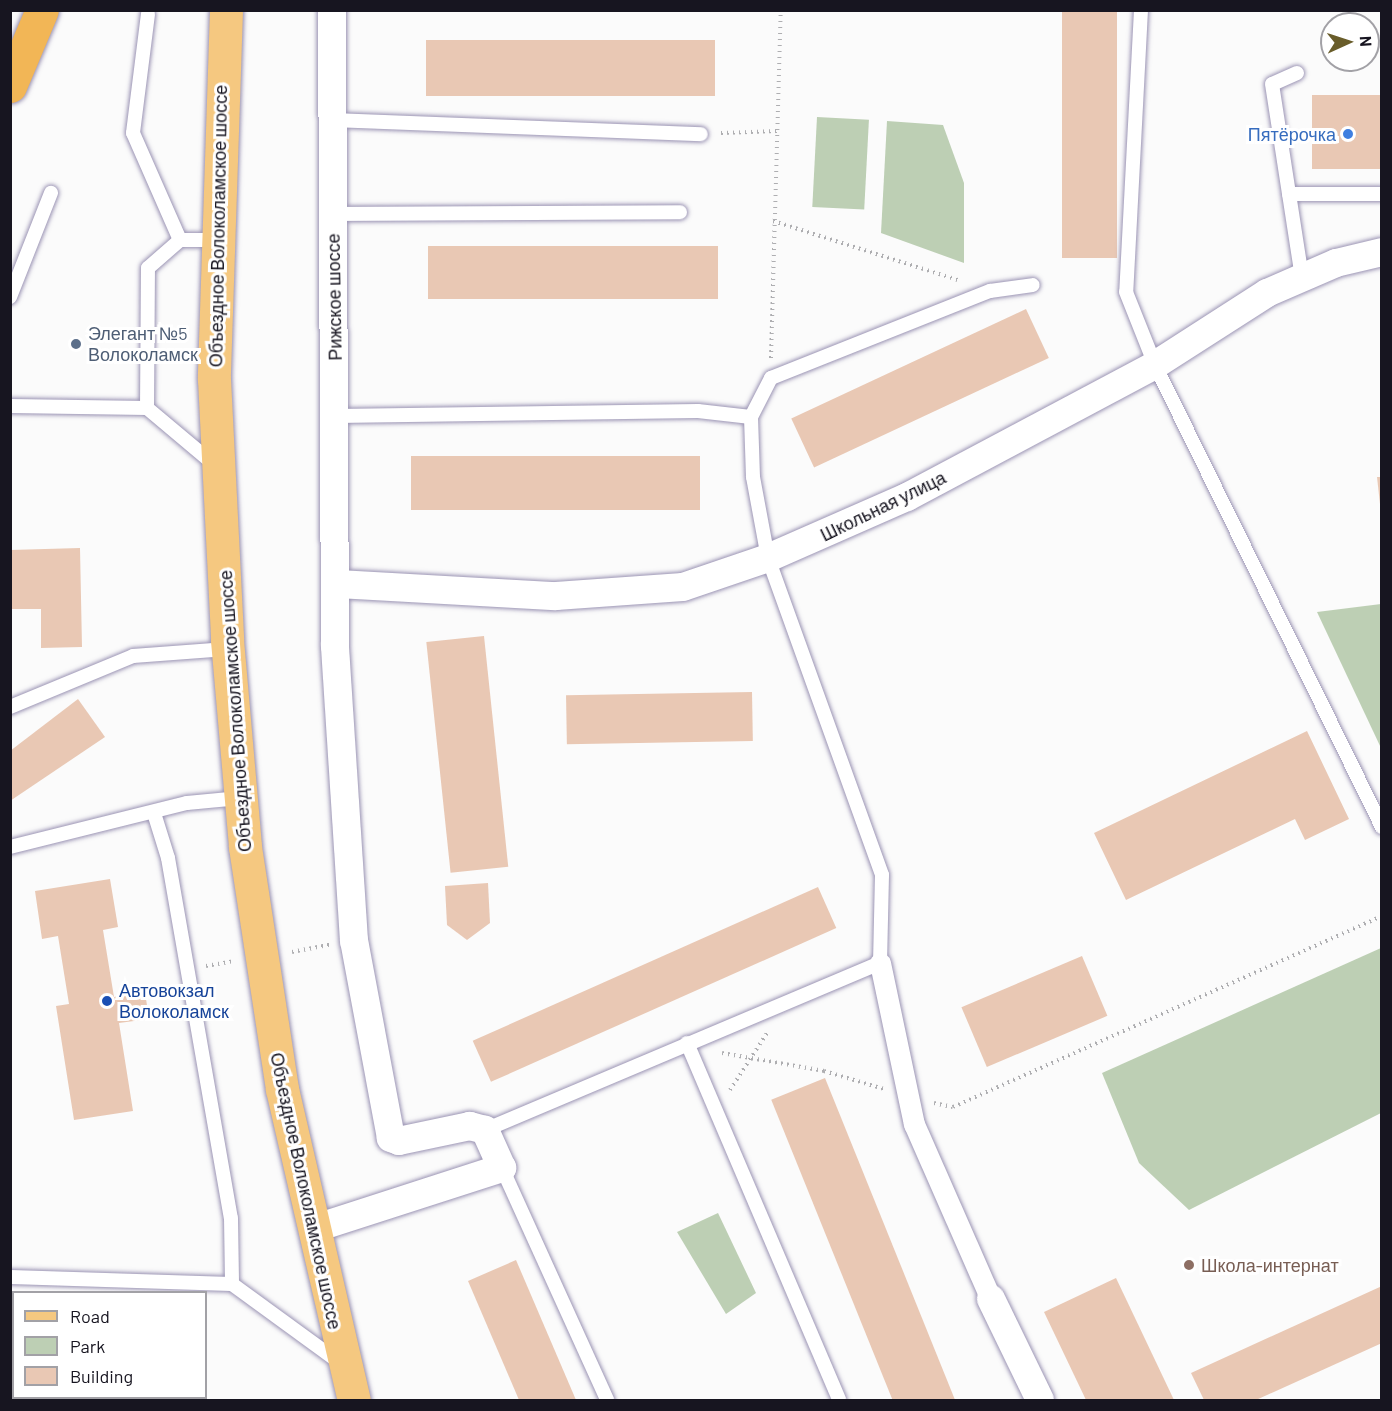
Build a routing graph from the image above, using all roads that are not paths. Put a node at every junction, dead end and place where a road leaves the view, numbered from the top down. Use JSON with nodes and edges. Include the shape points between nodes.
{"nodes":[{"id":1,"x":42,"y":10,"type":"edge"},
{"id":2,"x":226,"y":10,"type":"edge"},
{"id":3,"x":332,"y":10,"type":"edge"},
{"id":4,"x":1141,"y":10,"type":"edge"},
{"id":5,"x":148,"y":14,"type":"dead end"},
{"id":6,"x":1298,"y":73,"type":"dead end"},
{"id":7,"x":10,"y":86,"type":"edge"},
{"id":8,"x":333,"y":120,"type":"junction"},
{"id":9,"x":701,"y":134,"type":"road end"},
{"id":10,"x":51,"y":193,"type":"dead end"},
{"id":11,"x":1289,"y":194,"type":"junction"},
{"id":12,"x":1382,"y":194,"type":"edge"},
{"id":13,"x":680,"y":212,"type":"dead end"},
{"id":14,"x":334,"y":214,"type":"junction"},
{"id":15,"x":180,"y":240,"type":"junction"},
{"id":16,"x":218,"y":240,"type":"junction"},
{"id":17,"x":1382,"y":252,"type":"edge"},
{"id":18,"x":1302,"y":278,"type":"junction"},
{"id":19,"x":1033,"y":285,"type":"dead end"},
{"id":20,"x":10,"y":297,"type":"edge"},
{"id":21,"x":1155,"y":365,"type":"junction"},
{"id":22,"x":10,"y":406,"type":"edge"},
{"id":23,"x":147,"y":408,"type":"junction"},
{"id":24,"x":336,"y":416,"type":"junction"},
{"id":25,"x":751,"y":417,"type":"junction"},
{"id":26,"x":218,"y":468,"type":"junction"},
{"id":27,"x":768,"y":558,"type":"junction"},
{"id":28,"x":338,"y":584,"type":"junction"},
{"id":29,"x":227,"y":649,"type":"junction"},
{"id":30,"x":10,"y":707,"type":"edge"},
{"id":31,"x":240,"y":798,"type":"junction"},
{"id":32,"x":154,"y":813,"type":"junction"},
{"id":33,"x":1382,"y":827,"type":"edge"},
{"id":34,"x":10,"y":848,"type":"edge"},
{"id":35,"x":880,"y":963,"type":"junction"},
{"id":36,"x":687,"y":1043,"type":"junction"},
{"id":37,"x":485,"y":1130,"type":"junction"},
{"id":38,"x":502,"y":1168,"type":"junction"},
{"id":39,"x":313,"y":1229,"type":"junction"},
{"id":40,"x":10,"y":1277,"type":"edge"},
{"id":41,"x":232,"y":1284,"type":"junction"},
{"id":42,"x":991,"y":1299,"type":"joint"},
{"id":43,"x":343,"y":1365,"type":"junction"},
{"id":44,"x":354,"y":1401,"type":"edge"},
{"id":45,"x":607,"y":1401,"type":"edge"},
{"id":46,"x":838,"y":1401,"type":"edge"},
{"id":47,"x":1040,"y":1401,"type":"edge"}],
"edges":[{"from":1,"to":7,"type":"highway"},
{"from":2,"to":16,"type":"main road","name":"Объездное Волоколамское шоссе"},
{"from":3,"to":8,"type":"street","name":"Рижское шоссе"},
{"from":4,"to":21,"type":"lane","via":[[1126,292]]},
{"from":5,"to":15,"type":"lane","via":[[134,133]]},
{"from":6,"to":11,"type":"lane","via":[[1272,84]]},
{"from":8,"to":9,"type":"lane"},
{"from":8,"to":14,"type":"street","name":"Рижское шоссе"},
{"from":10,"to":20,"type":"lane"},
{"from":11,"to":12,"type":"lane"},
{"from":11,"to":18,"type":"lane"},
{"from":13,"to":14,"type":"lane"},
{"from":14,"to":24,"type":"street","name":"Рижское шоссе"},
{"from":15,"to":16,"type":"lane"},
{"from":15,"to":23,"type":"lane","via":[[148,268]]},
{"from":16,"to":26,"type":"main road","name":"Объездное Волоколамское шоссе"},
{"from":17,"to":18,"type":"street","name":"Школьная улица"},
{"from":18,"to":21,"type":"street","name":"Школьная улица","via":[[1268,293]]},
{"from":19,"to":25,"type":"lane","via":[[990,291],[771,378]]},
{"from":21,"to":27,"type":"street","name":"Школьная улица","via":[[907,497]]},
{"from":21,"to":33,"type":"lane"},
{"from":22,"to":23,"type":"lane"},
{"from":23,"to":26,"type":"lane"},
{"from":24,"to":25,"type":"lane","via":[[698,411]]},
{"from":24,"to":28,"type":"street","name":"Рижское шоссе"},
{"from":25,"to":27,"type":"lane","via":[[753,477]]},
{"from":26,"to":29,"type":"main road","name":"Объездное Волоколамское шоссе"},
{"from":27,"to":28,"type":"street","name":"Школьная улица","via":[[683,587],[556,596]]},
{"from":27,"to":35,"type":"lane","via":[[882,875]]},
{"from":28,"to":37,"type":"street","name":"Рижское шоссе","via":[[335,646],[354,941],[386,1130],[399,1141],[470,1126]]},
{"from":29,"to":30,"type":"lane","via":[[133,656]]},
{"from":29,"to":31,"type":"main road","name":"Объездное Волоколамское шоссе"},
{"from":31,"to":32,"type":"lane"},
{"from":31,"to":39,"type":"main road","name":"Объездное Волоколамское шоссе","via":[[259,957]]},
{"from":32,"to":34,"type":"lane"},
{"from":32,"to":41,"type":"lane","via":[[168,858],[231,1218]]},
{"from":35,"to":36,"type":"lane"},
{"from":35,"to":42,"type":"street","via":[[914,1124]]},
{"from":36,"to":37,"type":"lane"},
{"from":36,"to":46,"type":"lane"},
{"from":37,"to":38,"type":"street"},
{"from":38,"to":39,"type":"street"},
{"from":38,"to":45,"type":"lane"},
{"from":39,"to":43,"type":"main road","name":"Объездное Волоколамское шоссе"},
{"from":40,"to":41,"type":"lane"},
{"from":41,"to":43,"type":"lane"},
{"from":42,"to":47,"type":"street"},
{"from":43,"to":44,"type":"main road","name":"Объездное Волоколамское шоссе"}]}
